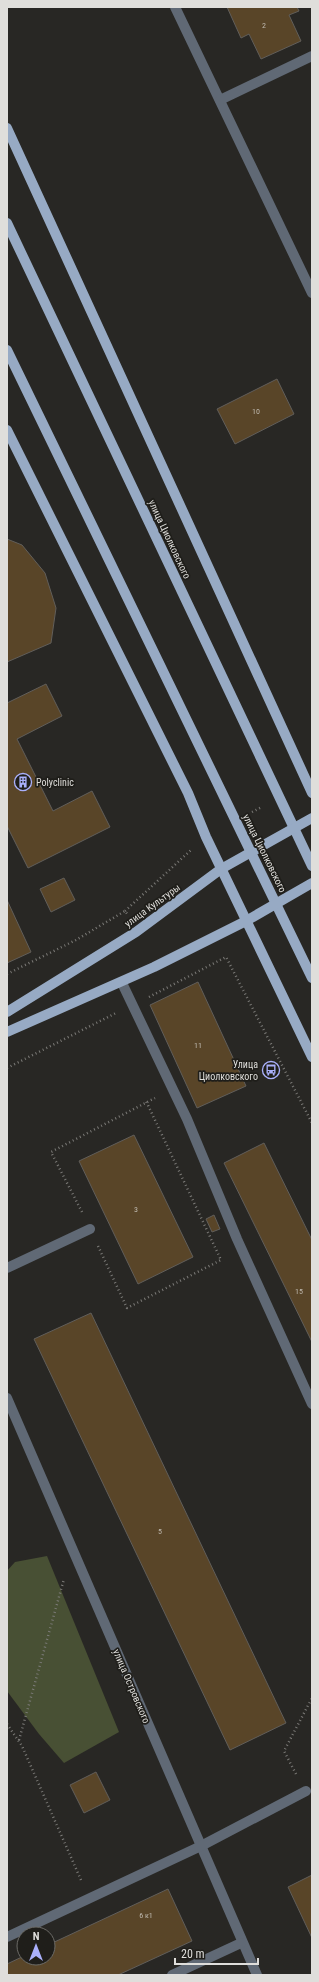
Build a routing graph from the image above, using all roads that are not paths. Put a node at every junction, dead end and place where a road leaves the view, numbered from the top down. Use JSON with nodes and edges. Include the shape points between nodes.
{"nodes":[{"id":1,"x":175,"y":7,"type":"edge"},
{"id":2,"x":312,"y":56,"type":"edge"},
{"id":3,"x":220,"y":100,"type":"junction"},
{"id":4,"x":7,"y":128,"type":"edge"},
{"id":5,"x":7,"y":223,"type":"edge"},
{"id":6,"x":312,"y":293,"type":"edge"},
{"id":7,"x":7,"y":350,"type":"edge"},
{"id":8,"x":7,"y":430,"type":"edge"},
{"id":9,"x":312,"y":793,"type":"edge"},
{"id":10,"x":312,"y":818,"type":"edge"},
{"id":11,"x":312,"y":866,"type":"edge"},
{"id":12,"x":221,"y":870,"type":"junction"},
{"id":13,"x":312,"y":883,"type":"edge"},
{"id":14,"x":246,"y":921,"type":"junction"},
{"id":15,"x":312,"y":978,"type":"edge"},
{"id":16,"x":122,"y":983,"type":"junction"},
{"id":17,"x":7,"y":1012,"type":"edge"},
{"id":18,"x":7,"y":1032,"type":"edge"},
{"id":19,"x":312,"y":1057,"type":"edge"},
{"id":20,"x":90,"y":1229,"type":"road end"},
{"id":21,"x":7,"y":1268,"type":"edge"},
{"id":22,"x":7,"y":1398,"type":"edge"},
{"id":23,"x":312,"y":1404,"type":"edge"},
{"id":24,"x":306,"y":1791,"type":"road end"},
{"id":25,"x":201,"y":1846,"type":"junction"},
{"id":26,"x":7,"y":1937,"type":"edge"},
{"id":27,"x":242,"y":1943,"type":"junction"},
{"id":28,"x":172,"y":1975,"type":"edge"},
{"id":29,"x":257,"y":1975,"type":"edge"}],
"edges":[{"from":1,"to":3,"type":"street"},
{"from":2,"to":3,"type":"street"},
{"from":3,"to":6,"type":"street"},
{"from":4,"to":9,"type":"main road"},
{"from":5,"to":11,"type":"main road","name":"улица Циолковского"},
{"from":7,"to":15,"type":"main road","name":"улица Циолковского"},
{"from":8,"to":12,"type":"main road","via":[[188,793]]},
{"from":10,"to":12,"type":"main road","name":"улица Культуры"},
{"from":12,"to":14,"type":"main road"},
{"from":12,"to":17,"type":"main road","name":"улица Культуры","via":[[136,932]]},
{"from":13,"to":14,"type":"main road"},
{"from":14,"to":16,"type":"main road"},
{"from":14,"to":19,"type":"main road"},
{"from":16,"to":18,"type":"main road"},
{"from":16,"to":23,"type":"street","via":[[187,1119],[237,1239]]},
{"from":20,"to":21,"type":"street"},
{"from":22,"to":25,"type":"street","name":"улица Островского"},
{"from":24,"to":25,"type":"street"},
{"from":25,"to":26,"type":"street"},
{"from":25,"to":27,"type":"street","name":"улица Островского"},
{"from":27,"to":28,"type":"street"},
{"from":27,"to":29,"type":"street","name":"улица Островского"}]}
